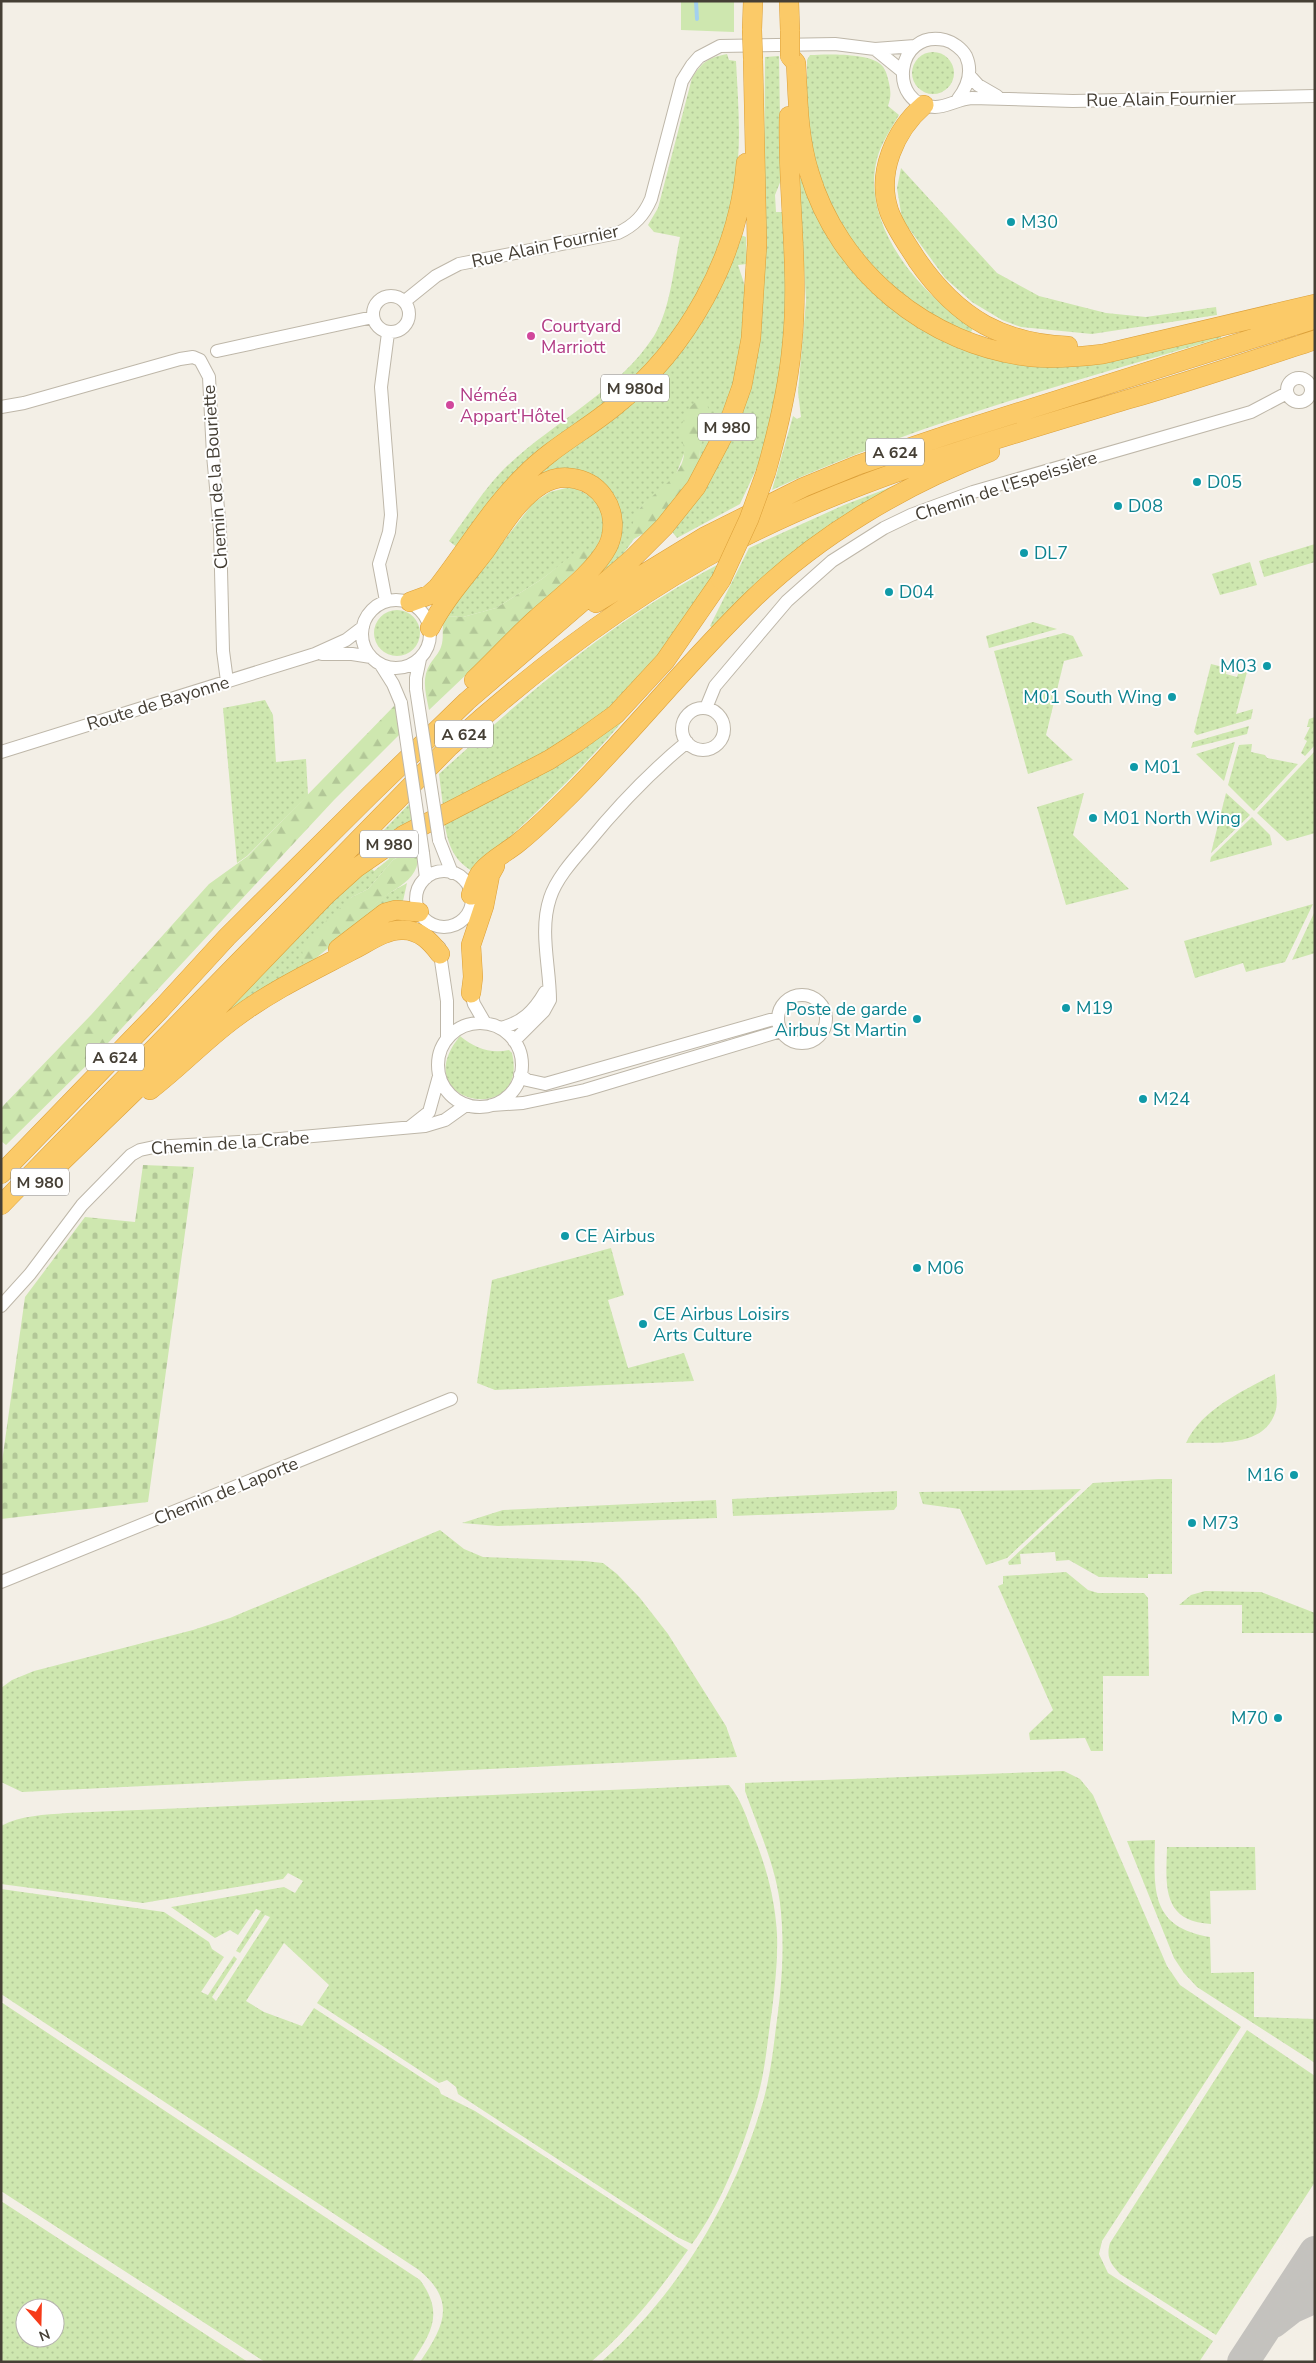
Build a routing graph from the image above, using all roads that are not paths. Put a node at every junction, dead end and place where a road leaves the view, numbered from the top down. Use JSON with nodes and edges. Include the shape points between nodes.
{"nodes":[{"id":1,"x":753,"y":1,"type":"edge"},
{"id":2,"x":789,"y":1,"type":"edge"},
{"id":3,"x":916,"y":46,"type":"junction"},
{"id":4,"x":876,"y":49,"type":"junction"},
{"id":5,"x":790,"y":56,"type":"junction"},
{"id":6,"x":902,"y":71,"type":"junction"},
{"id":7,"x":969,"y":75,"type":"junction"},
{"id":8,"x":1315,"y":96,"type":"edge"},
{"id":9,"x":958,"y":99,"type":"junction"},
{"id":10,"x":1007,"y":99,"type":"junction"},
{"id":11,"x":924,"y":105,"type":"junction"},
{"id":12,"x":753,"y":106,"type":"junction"},
{"id":13,"x":405,"y":302,"type":"junction"},
{"id":14,"x":1315,"y":304,"type":"edge"},
{"id":15,"x":373,"y":317,"type":"junction"},
{"id":16,"x":1315,"y":319,"type":"edge"},
{"id":17,"x":1202,"y":331,"type":"junction"},
{"id":18,"x":388,"y":332,"type":"junction"},
{"id":19,"x":1315,"y":340,"type":"edge"},
{"id":20,"x":217,"y":350,"type":"dead end"},
{"id":21,"x":1311,"y":377,"type":"edge"},
{"id":22,"x":1287,"y":393,"type":"junction"},
{"id":23,"x":1130,"y":399,"type":"junction"},
{"id":24,"x":1,"y":407,"type":"edge"},
{"id":25,"x":721,"y":580,"type":"junction"},
{"id":26,"x":386,"y":602,"type":"junction"},
{"id":27,"x":410,"y":602,"type":"junction"},
{"id":28,"x":363,"y":627,"type":"junction"},
{"id":29,"x":430,"y":628,"type":"junction"},
{"id":30,"x":315,"y":654,"type":"junction"},
{"id":31,"x":371,"y":657,"type":"junction"},
{"id":32,"x":420,"y":659,"type":"junction"},
{"id":33,"x":510,"y":664,"type":"junction"},
{"id":34,"x":381,"y":665,"type":"junction"},
{"id":35,"x":227,"y":681,"type":"junction"},
{"id":36,"x":706,"y":708,"type":"junction"},
{"id":37,"x":687,"y":742,"type":"junction"},
{"id":38,"x":616,"y":746,"type":"junction"},
{"id":39,"x":1,"y":752,"type":"edge"},
{"id":40,"x":371,"y":794,"type":"junction"},
{"id":41,"x":502,"y":856,"type":"junction"},
{"id":42,"x":452,"y":873,"type":"junction"},
{"id":43,"x":426,"y":878,"type":"junction"},
{"id":44,"x":471,"y":895,"type":"junction"},
{"id":45,"x":466,"y":917,"type":"junction"},
{"id":46,"x":424,"y":918,"type":"junction"},
{"id":47,"x":440,"y":954,"type":"junction"},
{"id":48,"x":304,"y":974,"type":"junction"},
{"id":49,"x":550,"y":987,"type":"junction"},
{"id":50,"x":471,"y":993,"type":"junction"},
{"id":51,"x":778,"y":1018,"type":"junction"},
{"id":52,"x":485,"y":1023,"type":"junction"},
{"id":53,"x":500,"y":1028,"type":"junction"},
{"id":54,"x":781,"y":1031,"type":"junction"},
{"id":55,"x":447,"y":1039,"type":"junction"},
{"id":56,"x":514,"y":1041,"type":"junction"},
{"id":57,"x":439,"y":1074,"type":"junction"},
{"id":58,"x":520,"y":1075,"type":"junction"},
{"id":59,"x":466,"y":1104,"type":"junction"},
{"id":60,"x":492,"y":1105,"type":"junction"},
{"id":61,"x":410,"y":1127,"type":"junction"},
{"id":62,"x":78,"y":1146,"type":"junction"},
{"id":63,"x":1,"y":1174,"type":"edge"},
{"id":64,"x":1,"y":1205,"type":"edge"},
{"id":65,"x":1,"y":1218,"type":"edge"},
{"id":66,"x":1,"y":1306,"type":"edge"},
{"id":67,"x":451,"y":1399,"type":"dead end"},
{"id":68,"x":1,"y":1582,"type":"edge"}],
"edges":[{"from":1,"to":12,"type":"highway","number":"M 980","bridge":true},
{"from":2,"to":5,"type":"highway","number":"M 980","bridge":true},
{"from":3,"to":4,"type":"street","name":"Rue Alain Fournier"},
{"from":3,"to":6,"type":"street","via":[[905,58]]},
{"from":3,"to":7,"type":"street","name":"Rue Alain Fournier","via":[[933,39],[949,41],[966,56]]},
{"from":4,"to":6,"type":"street"},
{"from":4,"to":13,"type":"street","name":"Rue Alain Fournier","via":[[835,44],[734,44],[710,50],[692,65],[682,81],[652,199],[637,222],[618,233],[459,264],[436,276]]},
{"from":5,"to":17,"type":"highway","number":"M 980","via":[[796,63],[803,152],[825,214],[859,265],[892,298],[921,319],[978,345],[1013,354],[1053,358],[1103,354]]},
{"from":5,"to":25,"type":"highway","number":"M 980","bridge":true,"via":[[788,142],[794,293],[786,395],[766,472]]},
{"from":6,"to":11,"type":"street","via":[[903,82],[910,95]]},
{"from":7,"to":9,"type":"street","via":[[965,90]]},
{"from":7,"to":10,"type":"street","name":"Rue Alain Fournier","via":[[989,92]]},
{"from":8,"to":10,"type":"street","name":"Rue Alain Fournier","via":[[1073,101]]},
{"from":9,"to":10,"type":"street","name":"Rue Alain Fournier"},
{"from":9,"to":11,"type":"street","name":"Rue Alain Fournier","via":[[936,107]]},
{"from":11,"to":17,"type":"highway","via":[[902,131],[892,151],[886,170],[885,194],[900,234],[952,302],[984,325],[1034,343],[1081,346]]},
{"from":12,"to":27,"type":"highway","number":"M 980d","via":[[747,116],[741,195],[727,246],[707,294],[678,341],[640,384],[616,405],[524,475],[437,588],[429,595]]},
{"from":12,"to":33,"type":"highway","number":"M 980","via":[[757,245],[754,312],[747,365],[727,428],[696,487],[664,527],[632,559]]},
{"from":13,"to":15,"type":"street","via":[[387,296],[376,304]]},
{"from":13,"to":18,"type":"street","via":[[410,313],[407,325],[398,332]]},
{"from":14,"to":17,"type":"highway"},
{"from":15,"to":18,"type":"street","via":[[376,325]]},
{"from":15,"to":20,"type":"street"},
{"from":16,"to":33,"type":"highway","number":"A 624","via":[[924,442],[804,487],[663,560]]},
{"from":18,"to":26,"type":"street","via":[[381,388],[391,515],[379,564]]},
{"from":19,"to":23,"type":"highway","number":"A 624"},
{"from":21,"to":22,"type":"street","via":[[1292,379],[1287,385]]},
{"from":21,"to":22,"type":"street","via":[[1311,393],[1306,400],[1294,402]]},
{"from":22,"to":36,"type":"street","name":"Chemin de l'Espeissière","via":[[1251,412],[973,492],[884,528],[832,562],[787,601],[715,686]]},
{"from":23,"to":38,"type":"highway","via":[[939,474],[855,520],[782,573],[754,598]]},
{"from":23,"to":64,"type":"highway","number":"A 624","via":[[956,451],[814,504],[708,556],[601,623],[529,677],[436,760]]},
{"from":24,"to":35,"type":"street","name":"Chemin de la Bouriette","via":[[180,359],[193,357],[200,360],[209,377]]},
{"from":25,"to":38,"type":"highway","number":"M 980","via":[[682,651]]},
{"from":25,"to":62,"type":"highway","number":"M 980","via":[[665,661],[616,714],[549,760],[404,835],[356,868],[326,894],[176,1051]]},
{"from":26,"to":27,"type":"street"},
{"from":26,"to":28,"type":"street","via":[[371,611]]},
{"from":27,"to":29,"type":"street","via":[[425,615]]},
{"from":28,"to":30,"type":"street","name":"Route de Bayonne","via":[[346,640]]},
{"from":28,"to":31,"type":"street","via":[[363,643]]},
{"from":29,"to":32,"type":"street","via":[[428,647]]},
{"from":29,"to":40,"type":"highway","via":[[443,606],[536,488],[552,480],[572,478],[586,482],[602,494],[609,506],[613,526],[608,547],[599,559],[466,688]]},
{"from":30,"to":31,"type":"street","name":"Route de Bayonne"},
{"from":30,"to":35,"type":"street","name":"Route de Bayonne"},
{"from":31,"to":34,"type":"street"},
{"from":32,"to":34,"type":"street","via":[[401,668]]},
{"from":32,"to":42,"type":"street","bridge":true,"via":[[416,689],[439,840]]},
{"from":33,"to":40,"type":"highway","number":"A 624"},
{"from":34,"to":43,"type":"street","bridge":true,"via":[[401,703]]},
{"from":35,"to":39,"type":"street","name":"Route de Bayonne"},
{"from":36,"to":37,"type":"street","via":[[687,715],[682,728]]},
{"from":36,"to":37,"type":"street","via":[[722,718],[725,731],[721,740],[704,750]]},
{"from":37,"to":49,"type":"street","via":[[658,765],[615,809],[561,876],[550,898],[546,921]]},
{"from":38,"to":41,"type":"highway","via":[[554,811]]},
{"from":40,"to":63,"type":"highway","number":"A 624","via":[[227,937]]},
{"from":41,"to":44,"type":"highway","via":[[482,871]]},
{"from":41,"to":50,"type":"highway","via":[[490,875],[471,945],[474,977]]},
{"from":42,"to":43,"type":"street","via":[[436,872]]},
{"from":42,"to":44,"type":"street","via":[[465,881]]},
{"from":43,"to":46,"type":"street","via":[[416,894]]},
{"from":44,"to":45,"type":"street"},
{"from":45,"to":46,"type":"street","via":[[447,927]]},
{"from":45,"to":50,"type":"street","via":[[463,956]]},
{"from":46,"to":47,"type":"street"},
{"from":46,"to":48,"type":"highway","via":[[396,910],[385,913]]},
{"from":47,"to":48,"type":"highway","via":[[423,936],[399,930]]},
{"from":47,"to":55,"type":"street","via":[[447,1001]]},
{"from":48,"to":62,"type":"highway","via":[[228,1023],[173,1072]]},
{"from":49,"to":53,"type":"street","via":[[524,1019]]},
{"from":49,"to":56,"type":"street","via":[[550,1000],[544,1011]]},
{"from":50,"to":52,"type":"street"},
{"from":51,"to":54,"type":"street"},
{"from":51,"to":54,"type":"street","via":[[784,1002],[798,995],[814,998],[825,1011],[825,1027],[813,1040],[795,1042]]},
{"from":51,"to":58,"type":"street","via":[[545,1084]]},
{"from":52,"to":53,"type":"street"},
{"from":52,"to":55,"type":"street","via":[[462,1027]]},
{"from":53,"to":56,"type":"street"},
{"from":54,"to":60,"type":"street","via":[[585,1090],[522,1103]]},
{"from":55,"to":57,"type":"street","via":[[439,1056]]},
{"from":56,"to":58,"type":"street","via":[[521,1058]]},
{"from":57,"to":59,"type":"street","via":[[448,1093]]},
{"from":57,"to":61,"type":"street","via":[[429,1112]]},
{"from":58,"to":60,"type":"street","via":[[513,1091]]},
{"from":59,"to":60,"type":"street"},
{"from":59,"to":61,"type":"street","name":"Chemin de la Crabe","via":[[445,1120]]},
{"from":61,"to":66,"type":"street","name":"Chemin de la Crabe","via":[[140,1150],[131,1155],[82,1205],[30,1274]]},
{"from":62,"to":65,"type":"highway","number":"M 980"},
{"from":67,"to":68,"type":"street","name":"Chemin de Laporte"}]}
